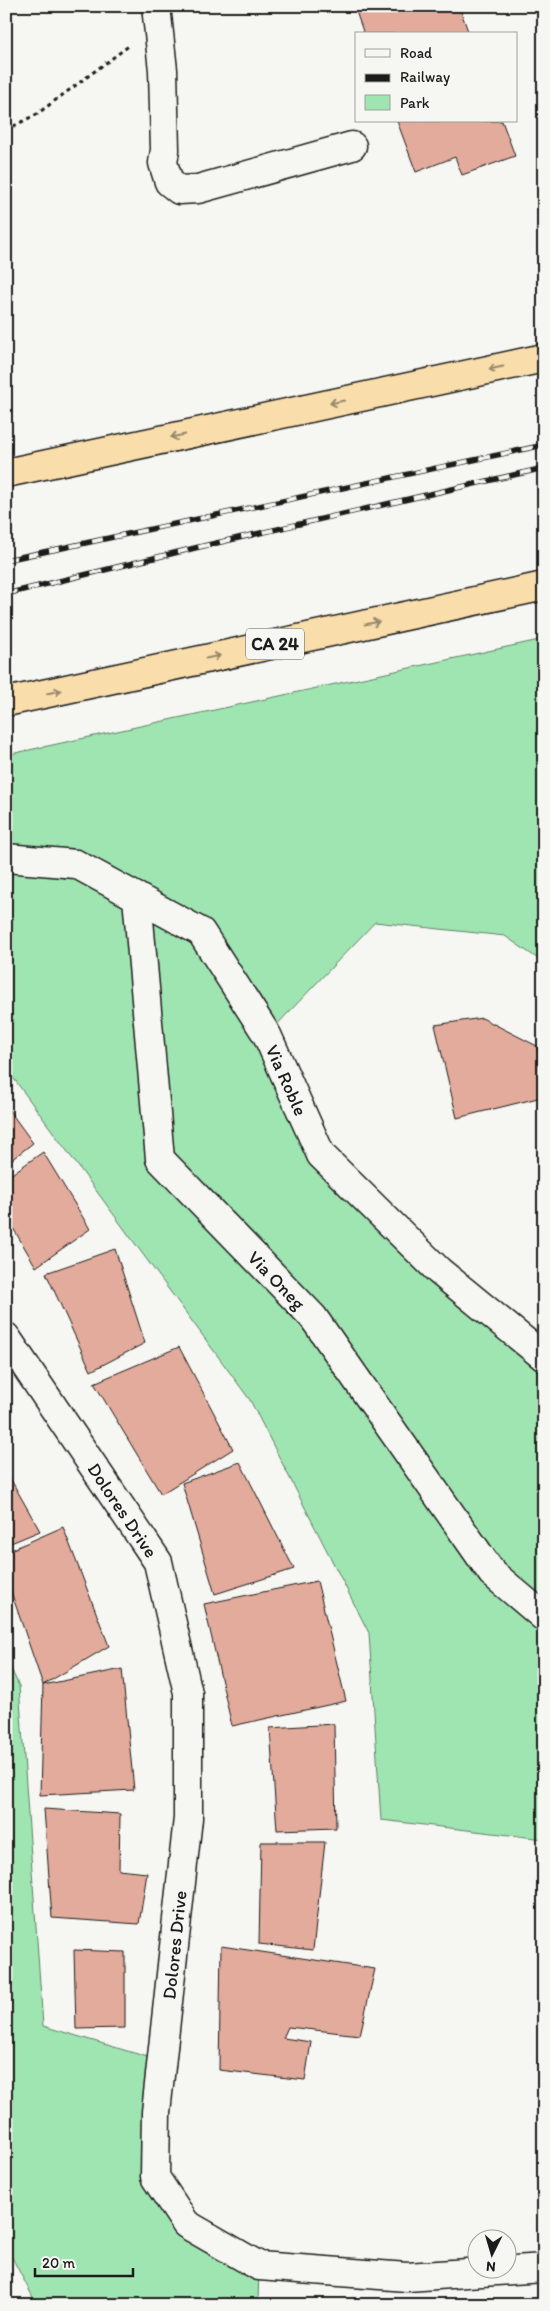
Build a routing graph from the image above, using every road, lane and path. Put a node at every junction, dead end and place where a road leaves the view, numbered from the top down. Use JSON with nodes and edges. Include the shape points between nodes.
{"nodes":[{"id":1,"x":157,"y":15,"type":"edge"},
{"id":2,"x":6,"y":130,"type":"edge"},
{"id":3,"x":352,"y":146,"type":"dead end"},
{"id":4,"x":544,"y":358,"type":"edge"},
{"id":5,"x":6,"y":473,"type":"edge"},
{"id":6,"x":544,"y":586,"type":"edge"},
{"id":7,"x":6,"y":702,"type":"edge"},
{"id":8,"x":6,"y":858,"type":"edge"},
{"id":9,"x":137,"y":896,"type":"junction"},
{"id":10,"x":6,"y":1337,"type":"edge"},
{"id":11,"x":544,"y":1357,"type":"edge"},
{"id":12,"x":544,"y":1616,"type":"edge"},
{"id":13,"x":544,"y":2268,"type":"edge"}],
"edges":[{"from":1,"to":2,"type":"path","via":[[37,114]]},
{"from":1,"to":3,"type":"street","via":[[163,87],[163,163],[169,182],[179,190],[198,189]]},
{"from":4,"to":5,"type":"highway","one_way":true},
{"from":7,"to":6,"type":"highway","number":"CA 24","one_way":true},
{"from":8,"to":9,"type":"street","name":"Via Roble","via":[[76,864]]},
{"from":9,"to":11,"type":"street","name":"Via Roble","via":[[201,932],[267,1035],[321,1155],[438,1271]]},
{"from":9,"to":12,"type":"street","name":"Via Oneg","via":[[160,1159],[313,1317],[492,1572]]},
{"from":10,"to":13,"type":"street","name":"Dolores Drive","via":[[158,1562],[188,1693],[188,1818],[156,2112],[155,2177],[186,2224],[259,2266],[408,2277]]}]}
